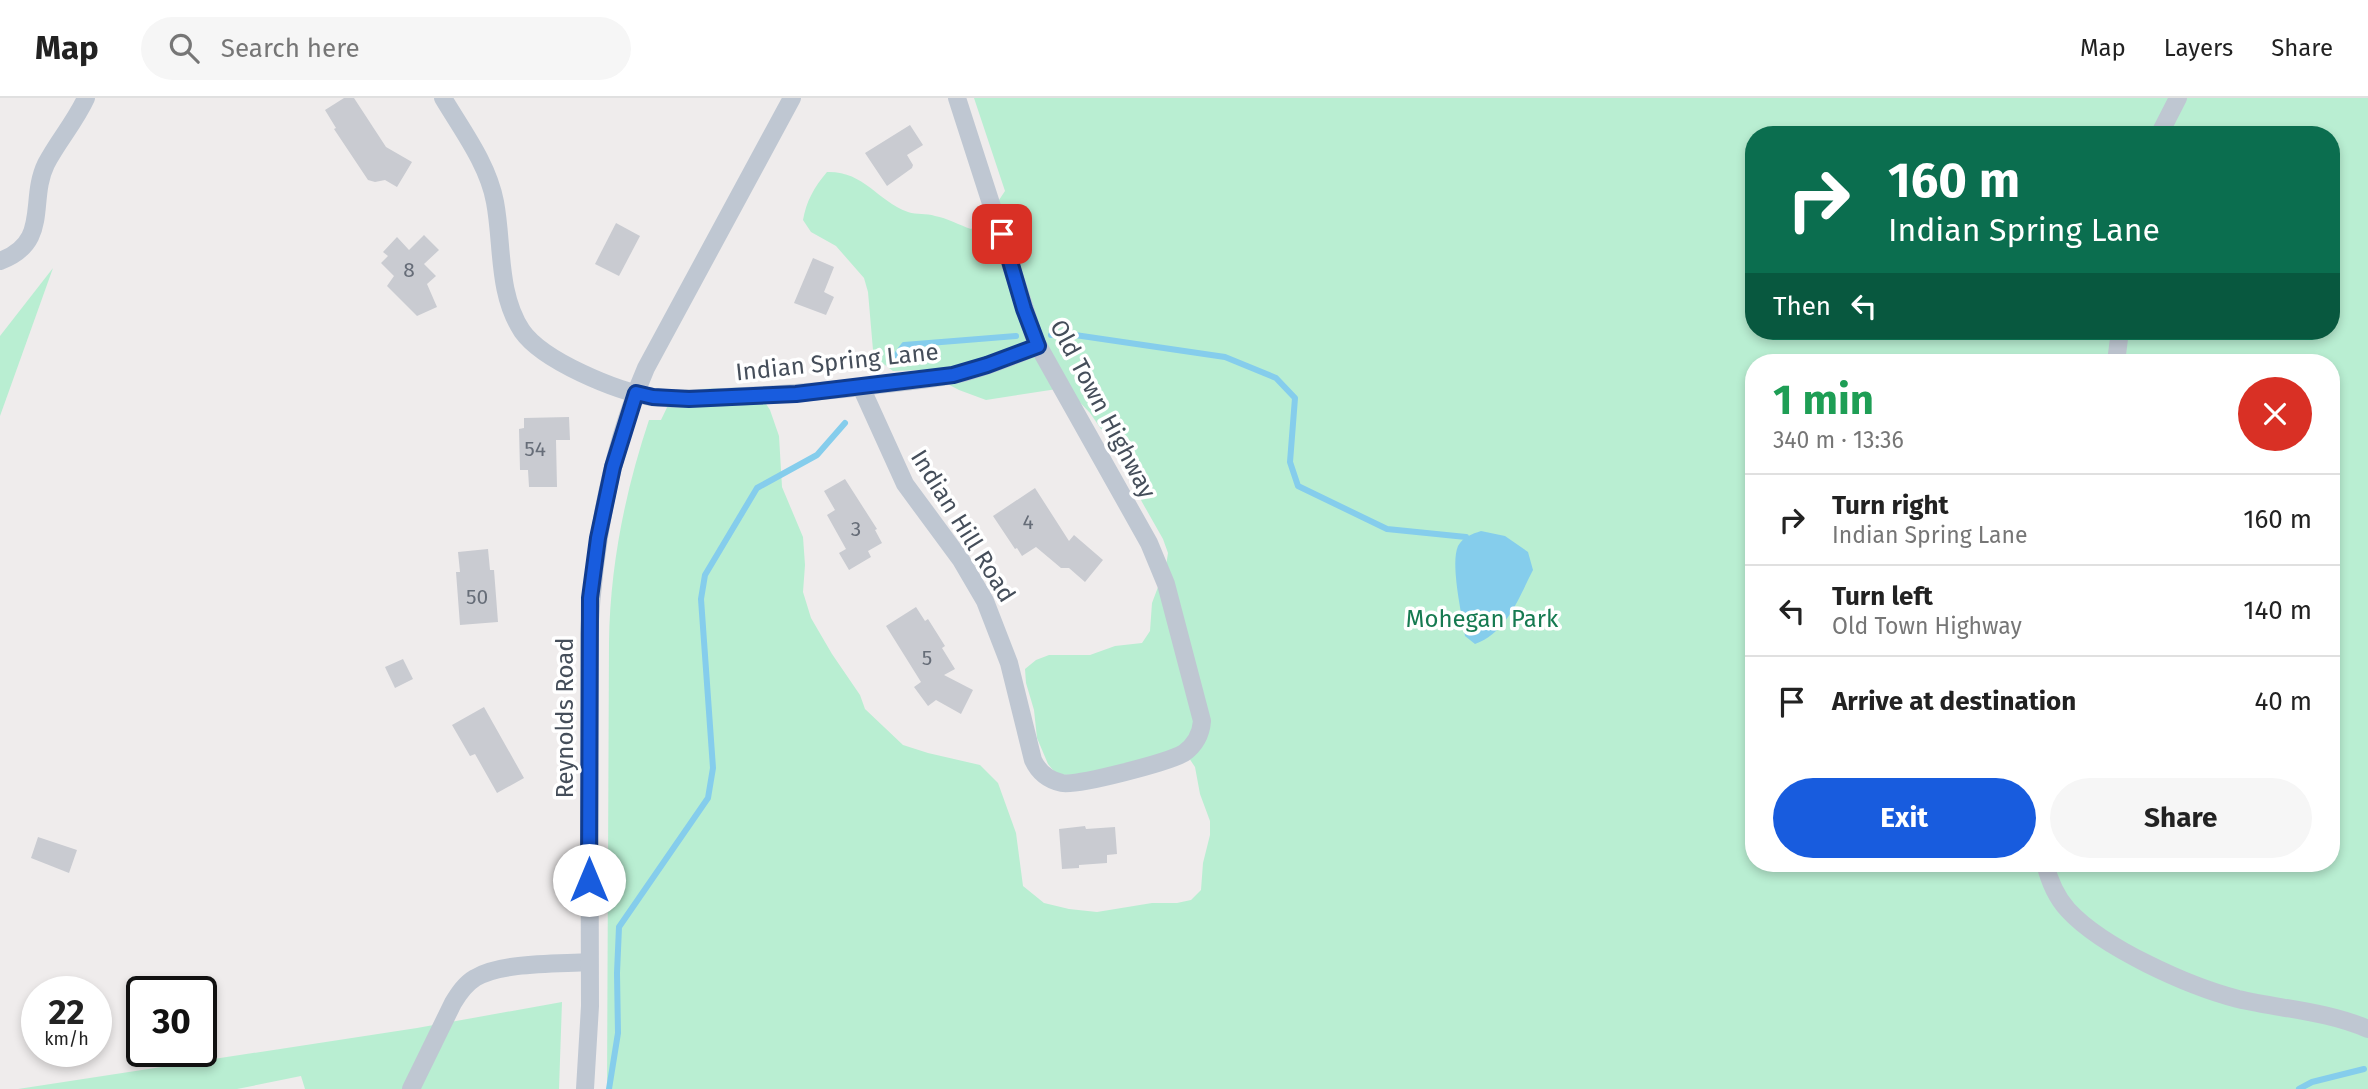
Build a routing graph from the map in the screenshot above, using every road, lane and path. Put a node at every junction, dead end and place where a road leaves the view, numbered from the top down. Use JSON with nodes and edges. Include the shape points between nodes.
{"nodes":[{"id":1,"x":86,"y":98,"type":"edge"},
{"id":2,"x":443,"y":98,"type":"edge"},
{"id":3,"x":792,"y":98,"type":"edge"},
{"id":4,"x":957,"y":98,"type":"edge"},
{"id":5,"x":2178,"y":98,"type":"edge"},
{"id":6,"x":2164,"y":126,"type":"edge"},
{"id":7,"x":0,"y":261,"type":"edge"},
{"id":8,"x":1038,"y":346,"type":"junction"},
{"id":9,"x":861,"y":387,"type":"junction"},
{"id":10,"x":636,"y":393,"type":"junction"},
{"id":11,"x":1196,"y":740,"type":"joint"},
{"id":12,"x":2048,"y":872,"type":"edge"},
{"id":13,"x":589,"y":962,"type":"junction"},
{"id":14,"x":2368,"y":1029,"type":"edge"},
{"id":15,"x":411,"y":1089,"type":"edge"},
{"id":16,"x":585,"y":1089,"type":"edge"}],
"edges":[{"from":1,"to":7,"type":"street","via":[[44,169],[30,239]]},
{"from":2,"to":10,"type":"street","name":"Indian Spring Lane","via":[[491,187],[507,294],[523,333],[565,363]]},
{"from":3,"to":10,"type":"street","name":"Reynolds Road","via":[[665,330]]},
{"from":4,"to":8,"type":"street","name":"Old Town Highway"},
{"from":5,"to":6,"type":"street"},
{"from":8,"to":9,"type":"street","name":"Indian Spring Lane","via":[[965,372]]},
{"from":8,"to":11,"type":"street","name":"Old Town Highway","via":[[1161,570],[1201,713],[1202,729]]},
{"from":9,"to":10,"type":"street","name":"Indian Spring Lane","via":[[689,399]]},
{"from":9,"to":11,"type":"street","name":"Indian Hill Road","via":[[905,484],[985,601],[1009,663],[1033,760],[1041,773],[1060,783],[1076,783],[1170,759]]},
{"from":10,"to":13,"type":"street","name":"Reynolds Road","via":[[613,467],[590,598]]},
{"from":12,"to":14,"type":"street","via":[[2054,890],[2075,917],[2134,956],[2221,994]]},
{"from":13,"to":15,"type":"street","via":[[498,969],[477,976],[460,992]]},
{"from":13,"to":16,"type":"street","name":"Reynolds Road"}]}
